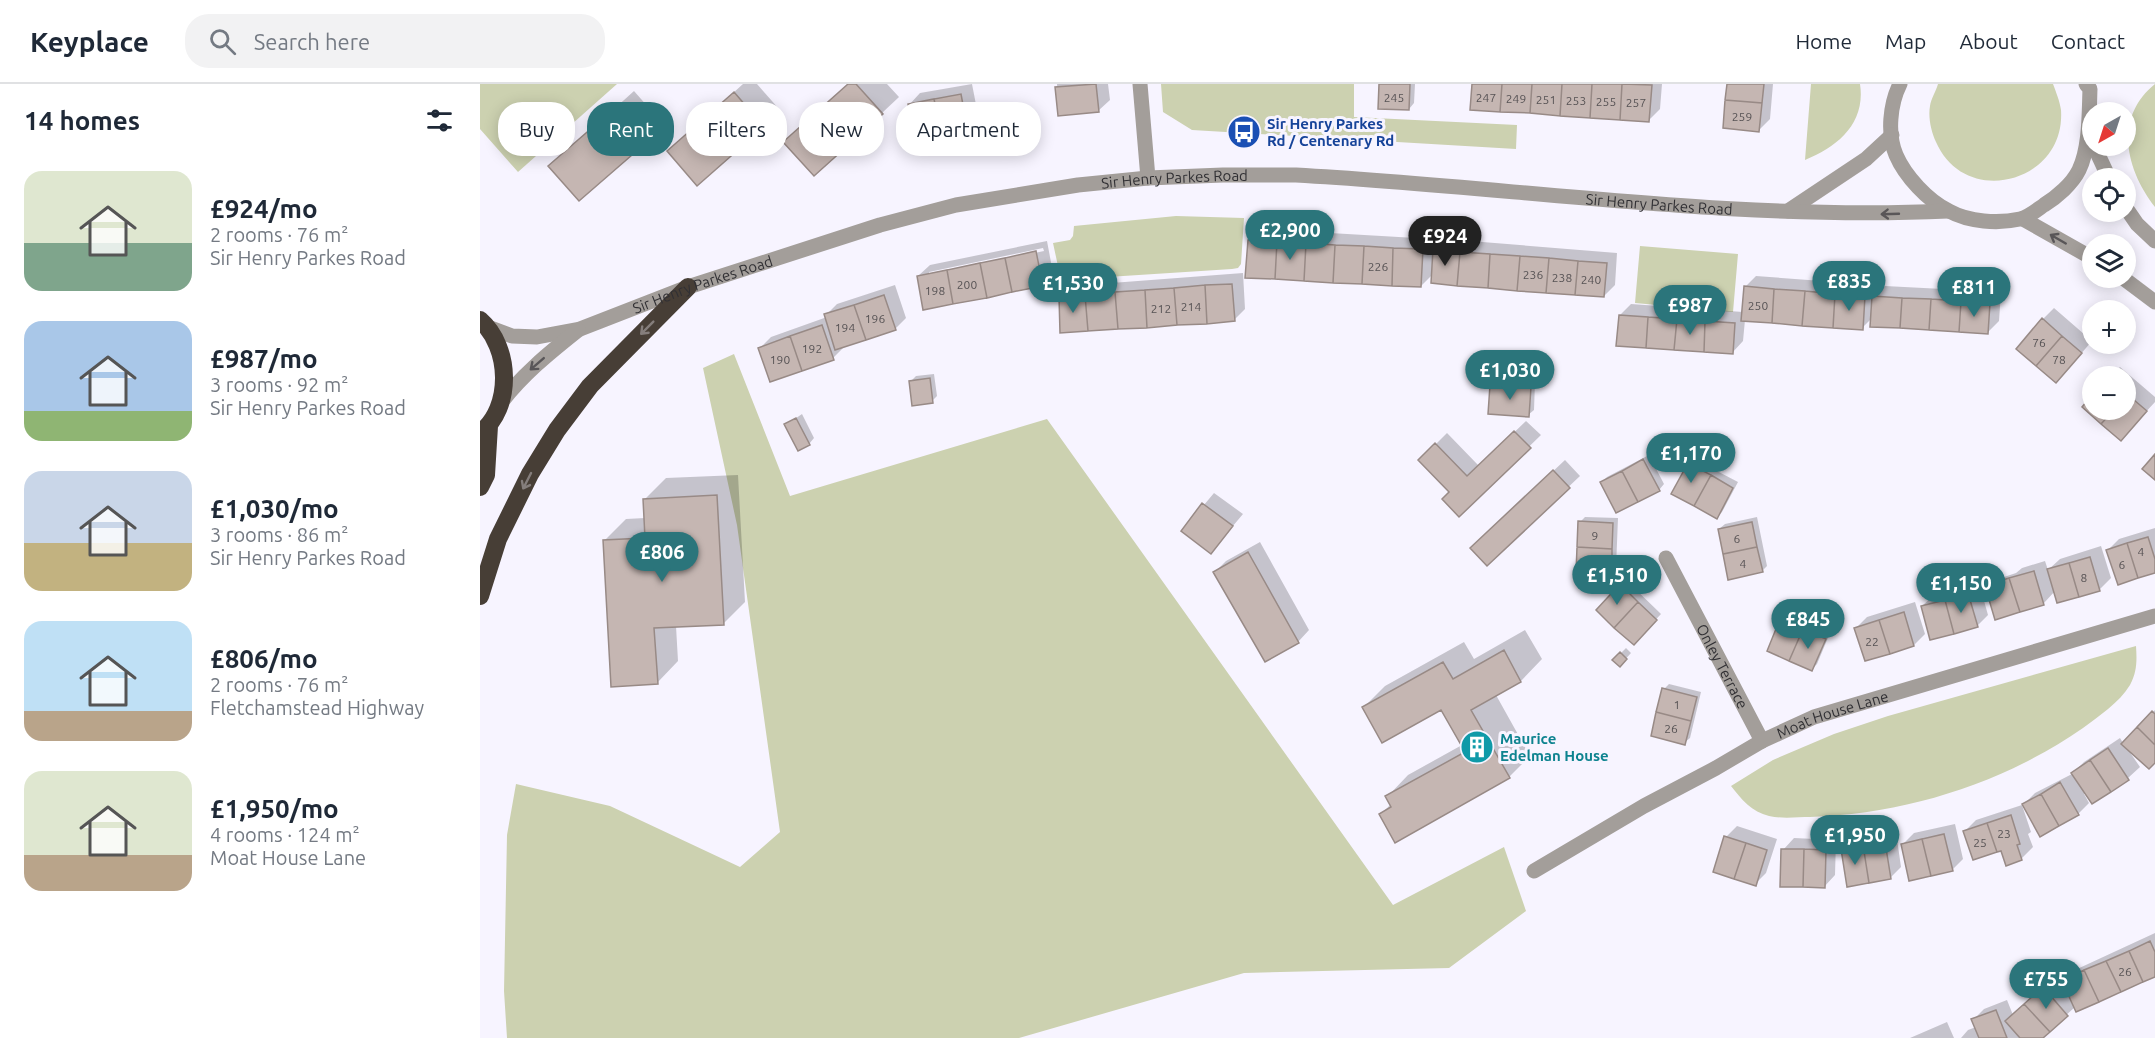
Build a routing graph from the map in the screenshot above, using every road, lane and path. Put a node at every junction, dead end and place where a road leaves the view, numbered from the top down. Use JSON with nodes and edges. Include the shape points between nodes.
{"nodes":[{"id":1,"x":1140,"y":84,"type":"edge"},
{"id":2,"x":1900,"y":84,"type":"edge"},
{"id":3,"x":2090,"y":86,"type":"edge"},
{"id":4,"x":1891,"y":91,"type":"edge"},
{"id":5,"x":2091,"y":102,"type":"edge"},
{"id":6,"x":1892,"y":135,"type":"junction"},
{"id":7,"x":2085,"y":156,"type":"edge"},
{"id":8,"x":1148,"y":178,"type":"junction"},
{"id":9,"x":1788,"y":211,"type":"junction"},
{"id":10,"x":1948,"y":211,"type":"junction"},
{"id":11,"x":2023,"y":219,"type":"junction"},
{"id":12,"x":2136,"y":222,"type":"edge"},
{"id":13,"x":2155,"y":241,"type":"edge"},
{"id":14,"x":2082,"y":252,"type":"edge"},
{"id":15,"x":688,"y":287,"type":"junction"},
{"id":16,"x":2136,"y":288,"type":"edge"},
{"id":17,"x":2155,"y":302,"type":"edge"},
{"id":18,"x":484,"y":324,"type":"edge"},
{"id":19,"x":580,"y":328,"type":"junction"},
{"id":20,"x":500,"y":405,"type":"junction"},
{"id":21,"x":484,"y":430,"type":"edge"},
{"id":22,"x":480,"y":487,"type":"edge"},
{"id":23,"x":1666,"y":558,"type":"dead end"},
{"id":24,"x":480,"y":596,"type":"edge"},
{"id":25,"x":2155,"y":616,"type":"edge"},
{"id":26,"x":1762,"y":741,"type":"junction"},
{"id":27,"x":1534,"y":871,"type":"dead end"}],
"edges":[{"from":1,"to":8,"type":"street"},
{"from":2,"to":4,"type":"street"},
{"from":3,"to":5,"type":"street"},
{"from":4,"to":6,"type":"street"},
{"from":6,"to":9,"type":"street","via":[[1866,159]]},
{"from":6,"to":10,"type":"street","via":[[1896,155],[1919,189]]},
{"from":7,"to":11,"type":"street","via":[[2058,197]]},
{"from":8,"to":9,"type":"street","name":"Sir Henry Parkes Road","via":[[1296,175]]},
{"from":8,"to":15,"type":"street","name":"Sir Henry Parkes Road","via":[[956,205],[903,218]]},
{"from":10,"to":9,"type":"street","name":"Sir Henry Parkes Road","one_way":true},
{"from":10,"to":11,"type":"street","via":[[1996,221]]},
{"from":14,"to":11,"type":"street","one_way":true},
{"from":12,"to":13,"type":"street"},
{"from":15,"to":19,"type":"street","name":"Sir Henry Parkes Road"},
{"from":15,"to":24,"type":"highway","one_way":true,"via":[[590,386],[557,430],[498,539]]},
{"from":16,"to":17,"type":"street"},
{"from":18,"to":19,"type":"street","name":"Sir Henry Parkes Road","via":[[512,336],[537,337]]},
{"from":18,"to":20,"type":"highway","via":[[504,365]]},
{"from":19,"to":20,"type":"street","name":"Sir Henry Parkes Road","one_way":true,"via":[[515,384]]},
{"from":20,"to":21,"type":"highway"},
{"from":21,"to":22,"type":"highway","via":[[486,475]]},
{"from":23,"to":26,"type":"street","name":"Onley Terrace"},
{"from":25,"to":26,"type":"street","name":"Moat House Lane","via":[[1814,717]]},
{"from":26,"to":27,"type":"street","name":"Moat House Lane"}]}
